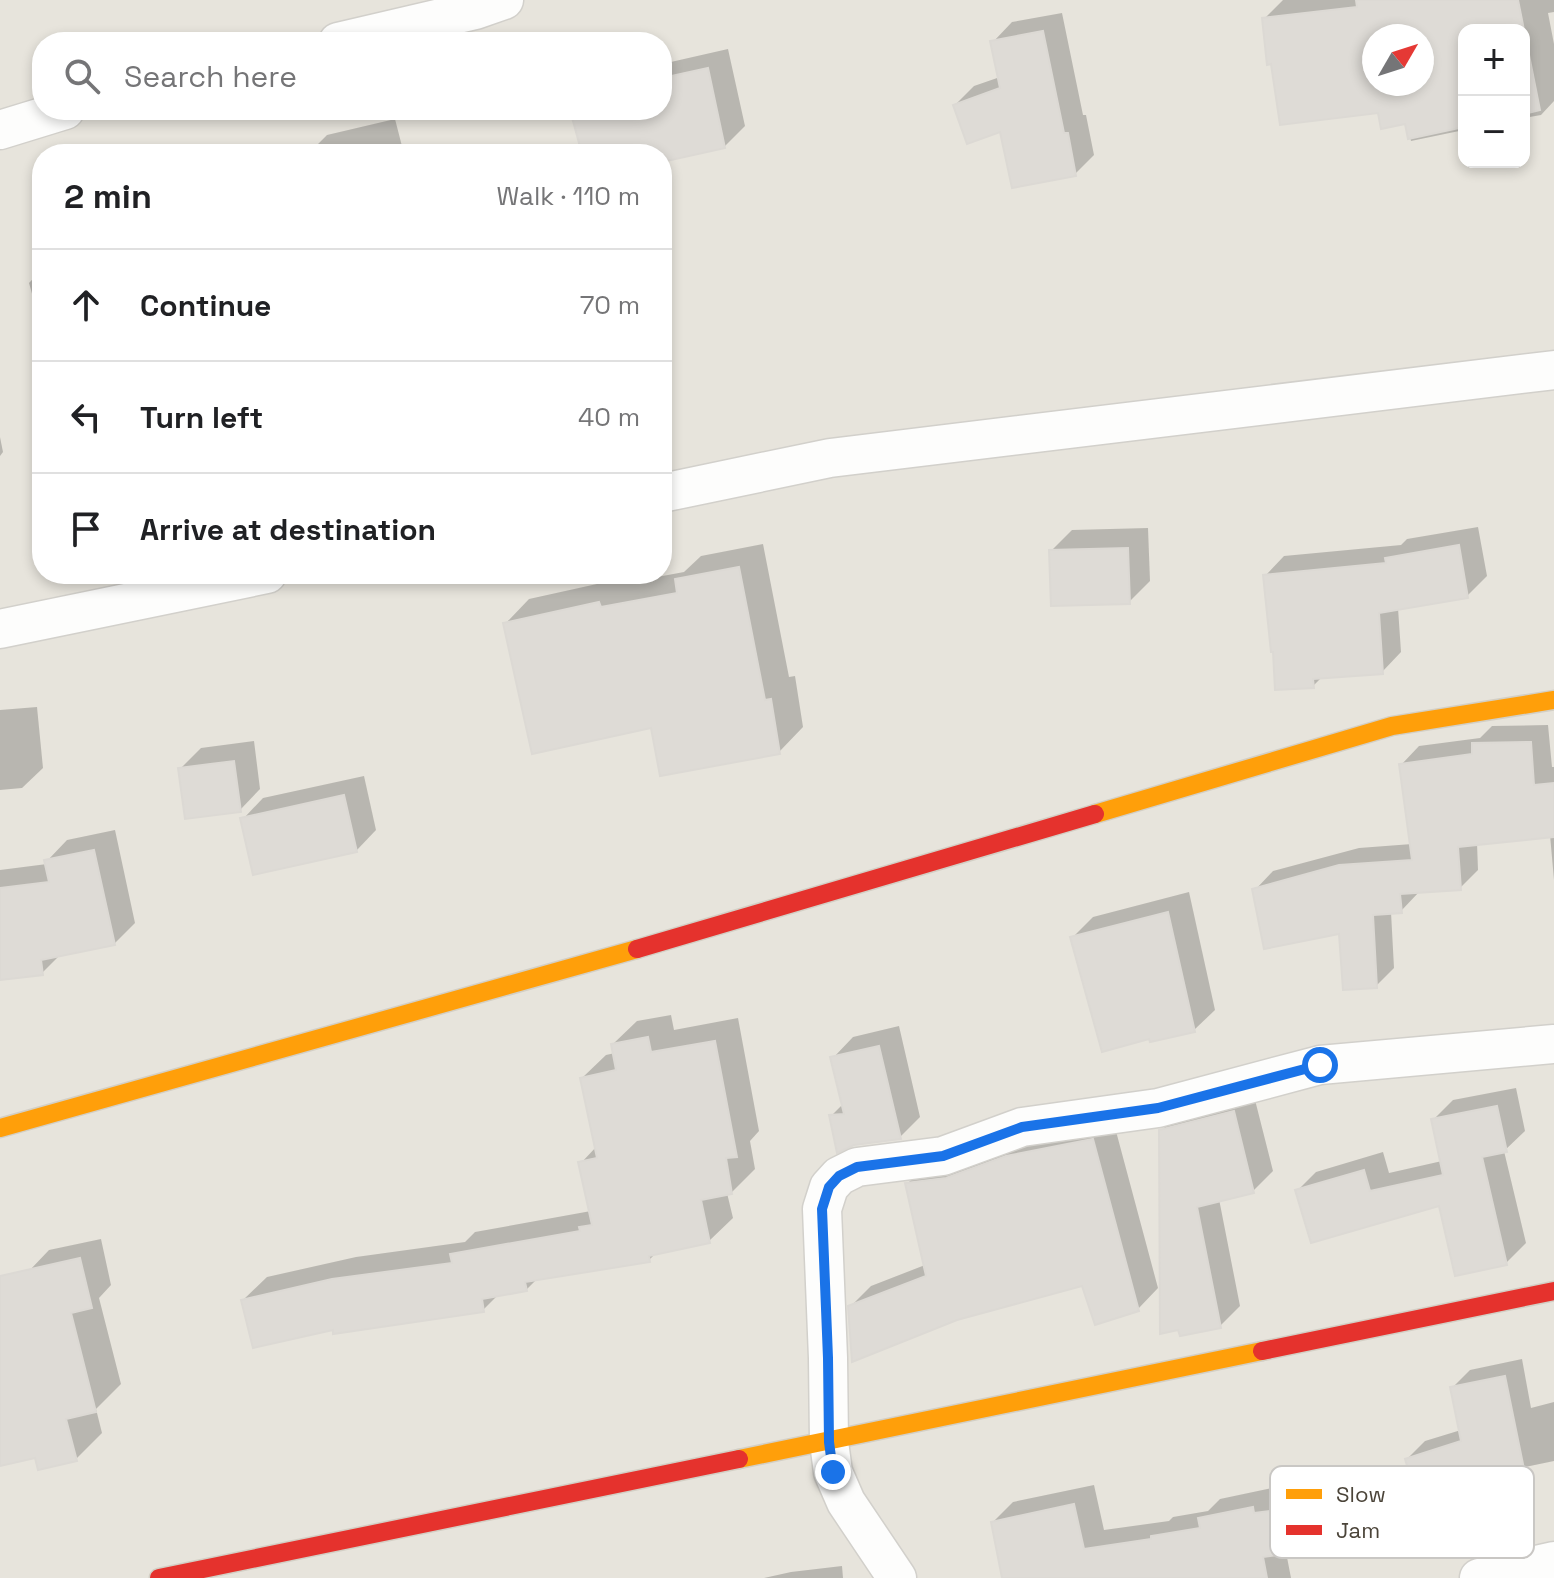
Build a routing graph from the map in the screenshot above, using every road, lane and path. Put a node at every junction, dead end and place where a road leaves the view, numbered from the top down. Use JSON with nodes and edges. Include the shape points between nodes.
{"nodes":[{"id":1,"x":504,"y":0,"type":"edge"},
{"id":2,"x":381,"y":32,"type":"edge"},
{"id":3,"x":32,"y":120,"type":"edge"},
{"id":4,"x":0,"y":130,"type":"edge"},
{"id":5,"x":1554,"y":370,"type":"edge"},
{"id":6,"x":672,"y":491,"type":"edge"},
{"id":7,"x":218,"y":584,"type":"edge"},
{"id":8,"x":0,"y":629,"type":"edge"},
{"id":9,"x":1554,"y":700,"type":"edge"},
{"id":10,"x":1554,"y":1044,"type":"edge"},
{"id":11,"x":0,"y":1128,"type":"edge"},
{"id":12,"x":1554,"y":1291,"type":"edge"},
{"id":13,"x":829,"y":1442,"type":"junction"},
{"id":14,"x":1554,"y":1561,"type":"edge"},
{"id":15,"x":159,"y":1578,"type":"edge"},
{"id":16,"x":897,"y":1578,"type":"edge"},
{"id":17,"x":1479,"y":1578,"type":"edge"}],
"edges":[{"from":1,"to":2,"type":"street"},
{"from":3,"to":4,"type":"street"},
{"from":5,"to":6,"type":"street","via":[[830,458]]},
{"from":7,"to":8,"type":"street"},
{"from":9,"to":11,"type":"street","via":[[1392,726],[691,934]]},
{"from":10,"to":13,"type":"street","via":[[1320,1065],[1158,1108],[1022,1127],[943,1156],[857,1167],[839,1176],[822,1209]]},
{"from":12,"to":13,"type":"street"},
{"from":13,"to":15,"type":"street"},
{"from":13,"to":16,"type":"street","via":[[833,1472],[846,1502]]},
{"from":14,"to":17,"type":"street"}]}
